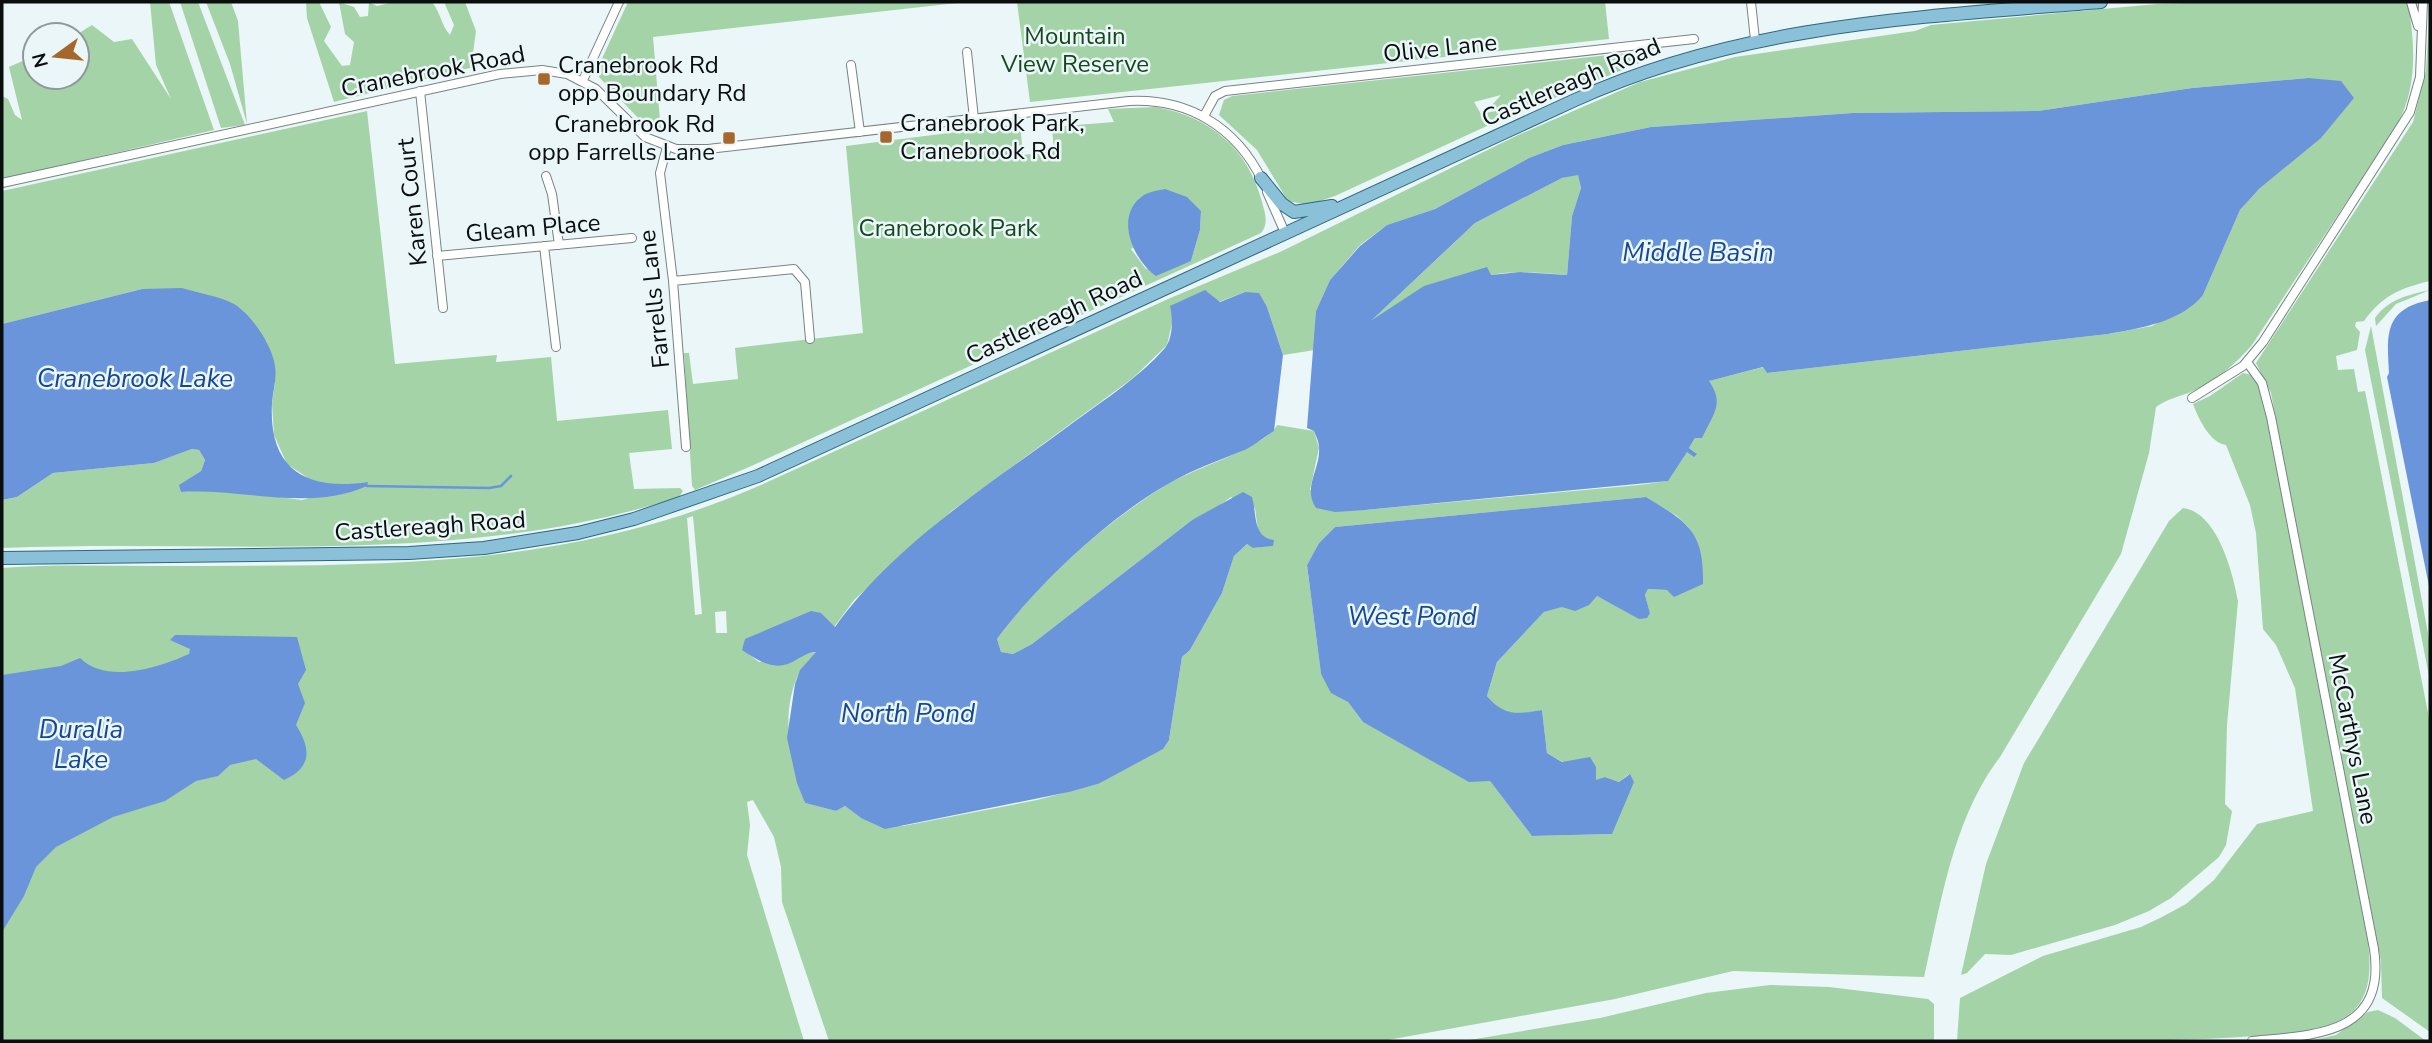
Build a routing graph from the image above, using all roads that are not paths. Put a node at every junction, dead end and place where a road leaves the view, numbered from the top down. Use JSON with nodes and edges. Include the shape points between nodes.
{"nodes":[{"id":1,"x":619,"y":2,"type":"edge"},
{"id":2,"x":1751,"y":2,"type":"edge"},
{"id":3,"x":2101,"y":2,"type":"edge"},
{"id":4,"x":2412,"y":2,"type":"edge"},
{"id":5,"x":2423,"y":2,"type":"edge"},
{"id":6,"x":2420,"y":32,"type":"junction"},
{"id":7,"x":1693,"y":39,"type":"dead end"},
{"id":8,"x":1755,"y":40,"type":"junction"},
{"id":9,"x":967,"y":52,"type":"dead end"},
{"id":10,"x":851,"y":65,"type":"dead end"},
{"id":11,"x":583,"y":80,"type":"junction"},
{"id":12,"x":420,"y":91,"type":"junction"},
{"id":13,"x":1204,"y":116,"type":"junction"},
{"id":14,"x":974,"y":119,"type":"junction"},
{"id":15,"x":860,"y":132,"type":"junction"},
{"id":16,"x":667,"y":147,"type":"junction"},
{"id":17,"x":546,"y":176,"type":"dead end"},
{"id":18,"x":1261,"y":178,"type":"junction"},
{"id":19,"x":2,"y":183,"type":"edge"},
{"id":20,"x":1357,"y":200,"type":"junction"},
{"id":21,"x":1286,"y":235,"type":"junction"},
{"id":22,"x":632,"y":238,"type":"dead end"},
{"id":23,"x":559,"y":245,"type":"junction"},
{"id":24,"x":544,"y":246,"type":"junction"},
{"id":25,"x":438,"y":256,"type":"junction"},
{"id":26,"x":673,"y":281,"type":"junction"},
{"id":27,"x":443,"y":308,"type":"dead end"},
{"id":28,"x":810,"y":339,"type":"dead end"},
{"id":29,"x":556,"y":348,"type":"dead end"},
{"id":30,"x":2247,"y":362,"type":"junction"},
{"id":31,"x":2192,"y":398,"type":"dead end"},
{"id":32,"x":686,"y":447,"type":"dead end"},
{"id":33,"x":2,"y":558,"type":"edge"},
{"id":34,"x":2252,"y":1041,"type":"edge"}],
"edges":[{"from":1,"to":11,"type":"street"},
{"from":2,"to":8,"type":"street"},
{"from":3,"to":8,"type":"main road","name":"Castlereagh Road","via":[[1873,22]]},
{"from":4,"to":6,"type":"street"},
{"from":5,"to":6,"type":"street"},
{"from":6,"to":30,"type":"street","via":[[2420,76],[2404,125]]},
{"from":7,"to":13,"type":"street","name":"Olive Lane","via":[[1231,90],[1214,96]]},
{"from":8,"to":20,"type":"main road","name":"Castlereagh Road","via":[[1616,81]]},
{"from":9,"to":14,"type":"street"},
{"from":10,"to":15,"type":"street"},
{"from":11,"to":12,"type":"street","name":"Cranebrook Road","via":[[555,71],[531,70]]},
{"from":11,"to":16,"type":"street","name":"Cranebrook Road","via":[[645,137]]},
{"from":12,"to":19,"type":"street","name":"Cranebrook Road"},
{"from":12,"to":25,"type":"street","name":"Karen Court"},
{"from":13,"to":14,"type":"street","name":"Cranebrook Road","via":[[1181,106],[1138,101]]},
{"from":13,"to":18,"type":"street","name":"Cranebrook Road","via":[[1236,140]]},
{"from":14,"to":15,"type":"street","name":"Cranebrook Road"},
{"from":15,"to":16,"type":"street","name":"Cranebrook Road","via":[[708,149]]},
{"from":16,"to":26,"type":"street","name":"Farrells Lane","via":[[660,173]]},
{"from":17,"to":23,"type":"street"},
{"from":18,"to":20,"type":"main road","via":[[1294,212]]},
{"from":18,"to":21,"type":"street","name":"Cranebrook Road"},
{"from":20,"to":21,"type":"main road","name":"Castlereagh Road"},
{"from":21,"to":33,"type":"main road","name":"Castlereagh Road","via":[[758,476],[615,524],[547,539],[449,551]]},
{"from":22,"to":23,"type":"street","name":"Gleam Place"},
{"from":23,"to":24,"type":"street","name":"Gleam Place"},
{"from":24,"to":25,"type":"street","name":"Gleam Place"},
{"from":24,"to":29,"type":"street"},
{"from":25,"to":27,"type":"street","name":"Karen Court"},
{"from":26,"to":28,"type":"street","via":[[794,269],[805,282]]},
{"from":26,"to":32,"type":"street","name":"Farrells Lane"},
{"from":30,"to":31,"type":"street"},
{"from":30,"to":34,"type":"street","name":"McCarthys Lane","via":[[2265,392],[2272,417],[2376,964],[2370,997],[2343,1026],[2319,1034]]}]}
